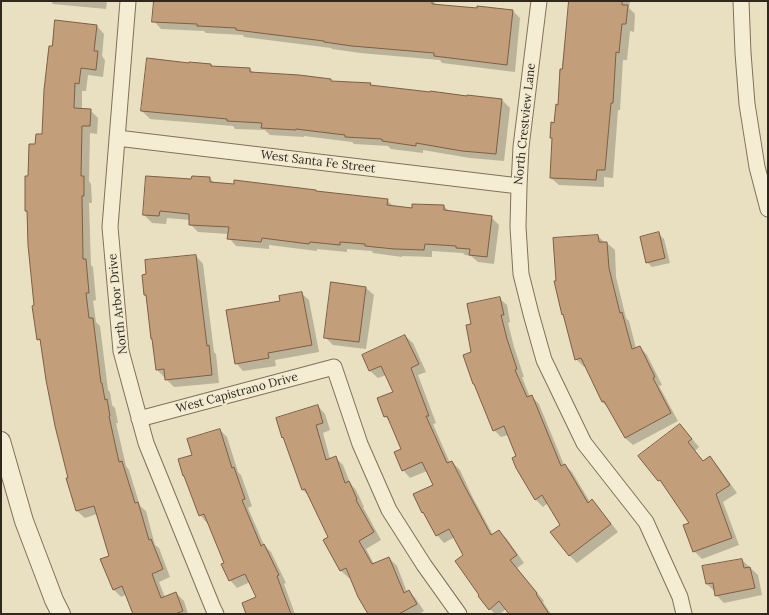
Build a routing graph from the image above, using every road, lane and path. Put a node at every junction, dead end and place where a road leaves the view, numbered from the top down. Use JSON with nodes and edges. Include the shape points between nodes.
{"nodes":[{"id":1,"x":128,"y":1,"type":"edge"},
{"id":2,"x":539,"y":1,"type":"edge"},
{"id":3,"x":742,"y":1,"type":"edge"},
{"id":4,"x":117,"y":138,"type":"junction"},
{"id":5,"x":519,"y":186,"type":"junction"},
{"id":6,"x":768,"y":208,"type":"edge"},
{"id":7,"x":139,"y":419,"type":"junction"},
{"id":8,"x":1,"y":441,"type":"edge"},
{"id":9,"x":61,"y":614,"type":"edge"},
{"id":10,"x":216,"y":614,"type":"edge"},
{"id":11,"x":459,"y":614,"type":"edge"},
{"id":12,"x":684,"y":614,"type":"edge"}],
"edges":[{"from":1,"to":4,"type":"street","name":"North Arbor Drive"},
{"from":2,"to":5,"type":"street","name":"North Crestview Lane","via":[[521,147]]},
{"from":3,"to":6,"type":"street","via":[[747,104],[757,167]]},
{"from":4,"to":5,"type":"street","name":"West Santa Fe Street"},
{"from":4,"to":7,"type":"street","name":"North Arbor Drive","via":[[110,227],[121,351]]},
{"from":5,"to":12,"type":"street","name":"North Crestview Lane","via":[[518,227],[522,274],[544,360],[584,444],[646,522],[680,598]]},
{"from":7,"to":10,"type":"street","name":"North Arbor Drive","via":[[146,444]]},
{"from":7,"to":11,"type":"street","name":"West Capistrano Drive","via":[[334,367],[360,444],[389,510]]},
{"from":8,"to":9,"type":"street","via":[[24,521]]}]}
